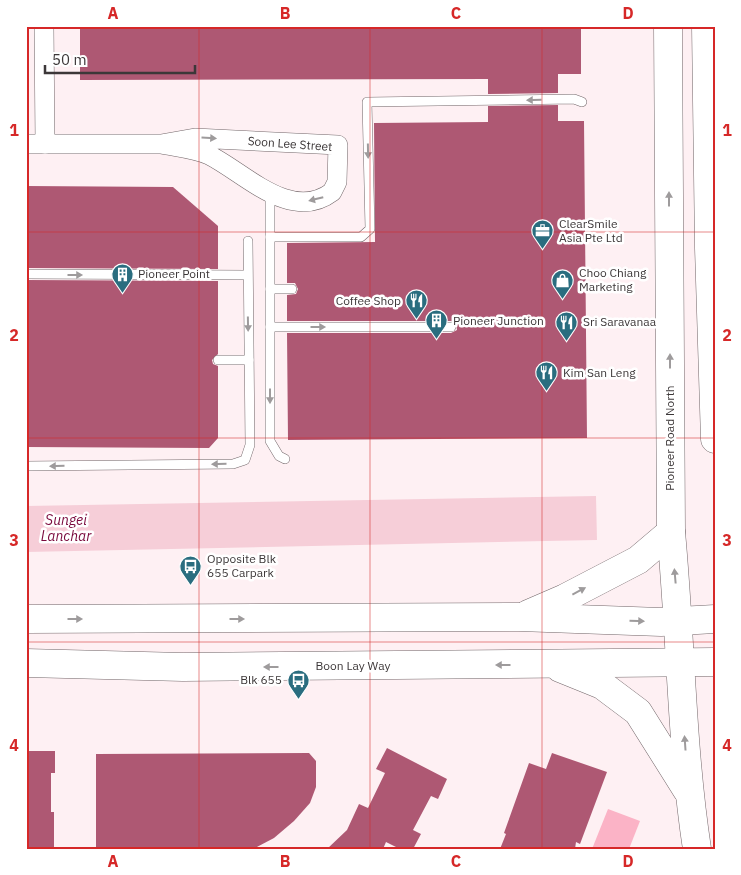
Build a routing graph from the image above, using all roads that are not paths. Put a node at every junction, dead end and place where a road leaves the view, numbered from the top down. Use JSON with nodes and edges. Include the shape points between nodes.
{"nodes":[{"id":1,"x":44,"y":26,"type":"edge"},
{"id":2,"x":668,"y":26,"type":"edge"},
{"id":3,"x":706,"y":26,"type":"edge"},
{"id":4,"x":582,"y":102,"type":"dead end"},
{"id":5,"x":26,"y":144,"type":"edge"},
{"id":6,"x":45,"y":144,"type":"junction"},
{"id":7,"x":161,"y":144,"type":"junction"},
{"id":8,"x":270,"y":193,"type":"junction"},
{"id":9,"x":270,"y":237,"type":"junction"},
{"id":10,"x":248,"y":241,"type":"dead end"},
{"id":11,"x":26,"y":274,"type":"edge"},
{"id":12,"x":247,"y":275,"type":"junction"},
{"id":13,"x":270,"y":289,"type":"junction"},
{"id":14,"x":292,"y":290,"type":"dead end"},
{"id":15,"x":270,"y":327,"type":"junction"},
{"id":16,"x":451,"y":327,"type":"dead end"},
{"id":17,"x":714,"y":350,"type":"edge"},
{"id":18,"x":218,"y":360,"type":"dead end"},
{"id":19,"x":248,"y":360,"type":"junction"},
{"id":20,"x":715,"y":439,"type":"edge"},
{"id":21,"x":285,"y":458,"type":"dead end"},
{"id":22,"x":26,"y":466,"type":"edge"},
{"id":23,"x":671,"y":532,"type":"junction"},
{"id":24,"x":518,"y":617,"type":"junction"},
{"id":25,"x":26,"y":619,"type":"edge"},
{"id":26,"x":715,"y":619,"type":"edge"},
{"id":27,"x":678,"y":621,"type":"junction"},
{"id":28,"x":715,"y":662,"type":"edge"},
{"id":29,"x":26,"y":663,"type":"edge"},
{"id":30,"x":680,"y":663,"type":"junction"},
{"id":31,"x":552,"y":664,"type":"junction"},
{"id":32,"x":688,"y":792,"type":"junction"},
{"id":33,"x":697,"y":849,"type":"edge"}],
"edges":[{"from":1,"to":6,"type":"street"},
{"from":23,"to":2,"type":"main road","name":"Pioneer Road North","one_way":true},
{"from":3,"to":17,"type":"main road"},
{"from":4,"to":9,"type":"lane","one_way":true,"via":[[574,99],[367,102],[370,229],[361,237]]},
{"from":5,"to":6,"type":"street","name":"Soon Lee Street"},
{"from":6,"to":7,"type":"street","name":"Soon Lee Street"},
{"from":7,"to":8,"type":"street","name":"Soon Lee Street","via":[[208,154]]},
{"from":7,"to":8,"type":"street","name":"Soon Lee Street","one_way":true,"via":[[195,138],[338,145],[337,182],[332,192],[312,202]]},
{"from":8,"to":9,"type":"lane"},
{"from":9,"to":13,"type":"lane"},
{"from":10,"to":12,"type":"lane"},
{"from":11,"to":12,"type":"lane","one_way":true},
{"from":12,"to":19,"type":"lane","one_way":true},
{"from":13,"to":14,"type":"lane"},
{"from":13,"to":15,"type":"lane"},
{"from":15,"to":16,"type":"lane","one_way":true},
{"from":15,"to":21,"type":"lane","one_way":true,"via":[[270,441],[279,456]]},
{"from":17,"to":20,"type":"main road"},
{"from":18,"to":19,"type":"lane"},
{"from":19,"to":22,"type":"lane","one_way":true,"via":[[250,445],[245,460],[233,464]]},
{"from":24,"to":23,"type":"main road","one_way":true,"via":[[566,598],[638,560]]},
{"from":27,"to":23,"type":"main road","name":"Pioneer Road North","one_way":true},
{"from":25,"to":24,"type":"main road","one_way":true},
{"from":24,"to":27,"type":"main road","one_way":true},
{"from":26,"to":27,"type":"main road"},
{"from":27,"to":30,"type":"main road","name":"Pioneer Road North"},
{"from":28,"to":30,"type":"main road","name":"Boon Lay Way"},
{"from":31,"to":29,"type":"main road","name":"Boon Lay Way","one_way":true,"via":[[183,667]]},
{"from":30,"to":31,"type":"main road","name":"Boon Lay Way"},
{"from":32,"to":30,"type":"main road","name":"Pioneer Road North","one_way":true},
{"from":31,"to":32,"type":"main road","via":[[602,686],[638,712]]},
{"from":32,"to":33,"type":"main road","name":"Pioneer Road North"}]}
